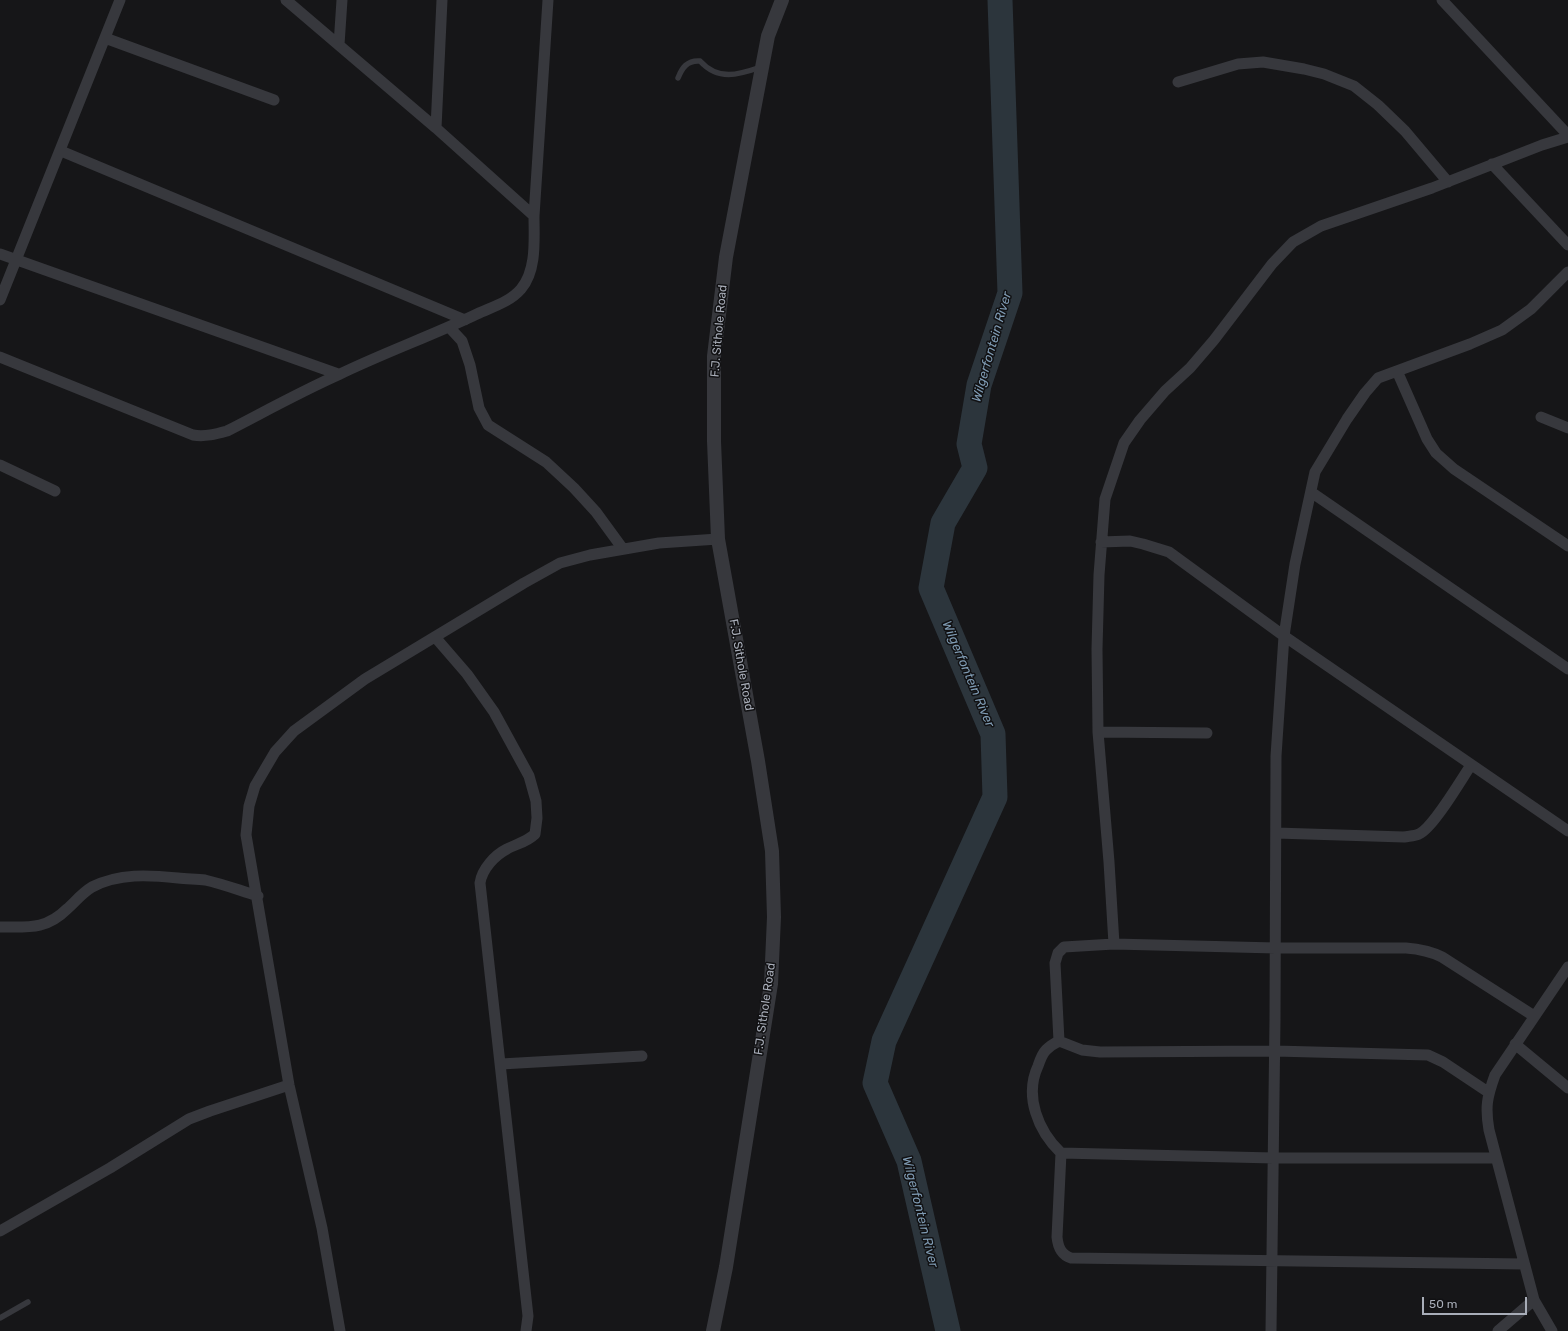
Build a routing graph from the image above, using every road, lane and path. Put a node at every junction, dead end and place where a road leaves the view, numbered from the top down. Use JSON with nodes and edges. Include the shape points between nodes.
{"nodes":[{"id":1,"x":120,"y":0,"type":"edge"},
{"id":2,"x":286,"y":0,"type":"edge"},
{"id":3,"x":342,"y":0,"type":"edge"},
{"id":4,"x":442,"y":0,"type":"edge"},
{"id":5,"x":548,"y":0,"type":"edge"},
{"id":6,"x":782,"y":0,"type":"edge"},
{"id":7,"x":1442,"y":0,"type":"edge"},
{"id":8,"x":105,"y":38,"type":"junction"},
{"id":9,"x":339,"y":44,"type":"junction"},
{"id":10,"x":763,"y":66,"type":"junction"},
{"id":11,"x":678,"y":78,"type":"dead end"},
{"id":12,"x":1178,"y":82,"type":"dead end"},
{"id":13,"x":274,"y":100,"type":"dead end"},
{"id":14,"x":436,"y":128,"type":"junction"},
{"id":15,"x":1568,"y":136,"type":"edge"},
{"id":16,"x":61,"y":151,"type":"junction"},
{"id":17,"x":1492,"y":164,"type":"junction"},
{"id":18,"x":1448,"y":182,"type":"junction"},
{"id":19,"x":534,"y":216,"type":"junction"},
{"id":20,"x":1568,"y":245,"type":"edge"},
{"id":21,"x":0,"y":254,"type":"edge"},
{"id":22,"x":17,"y":260,"type":"junction"},
{"id":23,"x":1568,"y":272,"type":"edge"},
{"id":24,"x":0,"y":300,"type":"edge"},
{"id":25,"x":465,"y":320,"type":"junction"},
{"id":26,"x":449,"y":327,"type":"junction"},
{"id":27,"x":0,"y":357,"type":"edge"},
{"id":28,"x":1397,"y":371,"type":"junction"},
{"id":29,"x":338,"y":374,"type":"junction"},
{"id":30,"x":1541,"y":417,"type":"dead end"},
{"id":31,"x":1568,"y":428,"type":"edge"},
{"id":32,"x":0,"y":465,"type":"edge"},
{"id":33,"x":54,"y":491,"type":"dead end"},
{"id":34,"x":1311,"y":492,"type":"junction"},
{"id":35,"x":718,"y":539,"type":"junction"},
{"id":36,"x":1101,"y":542,"type":"junction"},
{"id":37,"x":1568,"y":546,"type":"edge"},
{"id":38,"x":624,"y":549,"type":"junction"},
{"id":39,"x":1284,"y":636,"type":"junction"},
{"id":40,"x":435,"y":637,"type":"junction"},
{"id":41,"x":1568,"y":670,"type":"edge"},
{"id":42,"x":1098,"y":732,"type":"junction"},
{"id":43,"x":1207,"y":733,"type":"dead end"},
{"id":44,"x":1471,"y":765,"type":"junction"},
{"id":45,"x":1568,"y":831,"type":"edge"},
{"id":46,"x":1276,"y":833,"type":"junction"},
{"id":47,"x":258,"y":896,"type":"junction"},
{"id":48,"x":0,"y":927,"type":"edge"},
{"id":49,"x":1114,"y":944,"type":"junction"},
{"id":50,"x":1276,"y":948,"type":"junction"},
{"id":51,"x":1568,"y":967,"type":"edge"},
{"id":52,"x":1534,"y":1016,"type":"junction"},
{"id":53,"x":1059,"y":1041,"type":"junction"},
{"id":54,"x":1515,"y":1044,"type":"junction"},
{"id":55,"x":1275,"y":1051,"type":"junction"},
{"id":56,"x":642,"y":1056,"type":"dead end"},
{"id":57,"x":500,"y":1064,"type":"junction"},
{"id":58,"x":289,"y":1085,"type":"junction"},
{"id":59,"x":1568,"y":1088,"type":"edge"},
{"id":60,"x":1488,"y":1092,"type":"junction"},
{"id":61,"x":1061,"y":1153,"type":"junction"},
{"id":62,"x":1274,"y":1158,"type":"junction"},
{"id":63,"x":1496,"y":1158,"type":"junction"},
{"id":64,"x":0,"y":1231,"type":"edge"},
{"id":65,"x":1272,"y":1262,"type":"junction"},
{"id":66,"x":1524,"y":1264,"type":"junction"},
{"id":67,"x":1534,"y":1300,"type":"junction"},
{"id":68,"x":28,"y":1302,"type":"dead end"},
{"id":69,"x":0,"y":1318,"type":"edge"},
{"id":70,"x":340,"y":1331,"type":"edge"},
{"id":71,"x":526,"y":1331,"type":"edge"},
{"id":72,"x":713,"y":1331,"type":"edge"},
{"id":73,"x":1271,"y":1331,"type":"edge"},
{"id":74,"x":1498,"y":1331,"type":"edge"},
{"id":75,"x":1552,"y":1331,"type":"edge"}],
"edges":[{"from":1,"to":8,"type":"street"},
{"from":2,"to":9,"type":"street"},
{"from":3,"to":9,"type":"street"},
{"from":4,"to":14,"type":"street"},
{"from":5,"to":19,"type":"street"},
{"from":6,"to":10,"type":"street","name":"F.J. Sithole Road","via":[[768,36]]},
{"from":7,"to":15,"type":"street"},
{"from":8,"to":13,"type":"street"},
{"from":8,"to":16,"type":"street"},
{"from":9,"to":14,"type":"street"},
{"from":10,"to":11,"type":"lane","via":[[732,75],[716,73],[700,61],[694,60],[682,69]]},
{"from":10,"to":35,"type":"street","name":"F.J. Sithole Road","via":[[726,257],[714,356]]},
{"from":12,"to":18,"type":"street","via":[[1238,64],[1263,62],[1324,74],[1354,86],[1378,105],[1405,131]]},
{"from":14,"to":19,"type":"street"},
{"from":15,"to":17,"type":"street"},
{"from":16,"to":22,"type":"street"},
{"from":16,"to":25,"type":"street"},
{"from":17,"to":18,"type":"street"},
{"from":17,"to":20,"type":"street"},
{"from":18,"to":36,"type":"street","via":[[1322,226],[1288,247],[1214,340],[1190,368],[1165,391],[1124,442],[1105,499]]},
{"from":19,"to":25,"type":"street","via":[[534,253],[527,280],[512,298]]},
{"from":21,"to":22,"type":"street"},
{"from":22,"to":24,"type":"street"},
{"from":22,"to":29,"type":"street"},
{"from":23,"to":28,"type":"street","via":[[1531,309],[1502,330]]},
{"from":25,"to":26,"type":"street"},
{"from":26,"to":29,"type":"street"},
{"from":26,"to":38,"type":"street","via":[[462,341],[479,408],[488,425],[546,462],[596,512]]},
{"from":27,"to":29,"type":"street","via":[[199,436],[227,431]]},
{"from":28,"to":34,"type":"street","via":[[1378,378],[1365,393],[1328,448],[1315,472]]},
{"from":28,"to":37,"type":"street","via":[[1427,439],[1436,453]]},
{"from":30,"to":31,"type":"street"},
{"from":32,"to":33,"type":"street"},
{"from":34,"to":39,"type":"street"},
{"from":34,"to":41,"type":"street"},
{"from":35,"to":38,"type":"street","via":[[659,543]]},
{"from":35,"to":72,"type":"street","name":"F.J. Sithole Road","via":[[771,843],[774,917],[771,984]]},
{"from":36,"to":39,"type":"street","via":[[1130,541],[1169,552]]},
{"from":36,"to":42,"type":"street","via":[[1097,649]]},
{"from":38,"to":40,"type":"street","via":[[560,563]]},
{"from":39,"to":44,"type":"street"},
{"from":39,"to":46,"type":"street","via":[[1276,756]]},
{"from":40,"to":47,"type":"street","via":[[365,679],[294,731],[276,752],[256,786],[249,806],[246,835]]},
{"from":40,"to":57,"type":"street","via":[[467,674],[494,712],[529,776],[536,801],[535,834],[500,853],[483,872],[481,878]]},
{"from":42,"to":43,"type":"street"},
{"from":42,"to":49,"type":"street"},
{"from":44,"to":45,"type":"street"},
{"from":44,"to":46,"type":"street","via":[[1434,819],[1419,834],[1404,837]]},
{"from":46,"to":50,"type":"street"},
{"from":47,"to":48,"type":"street","via":[[205,880],[147,875],[118,878],[103,882],[82,894],[59,918],[49,924],[34,927]]},
{"from":47,"to":58,"type":"street"},
{"from":49,"to":50,"type":"street"},
{"from":49,"to":53,"type":"street","via":[[1064,947],[1058,953],[1055,974]]},
{"from":50,"to":52,"type":"street","via":[[1406,948],[1430,952]]},
{"from":50,"to":55,"type":"street"},
{"from":51,"to":52,"type":"street"},
{"from":52,"to":54,"type":"street"},
{"from":53,"to":55,"type":"street","via":[[1082,1050],[1100,1052]]},
{"from":53,"to":61,"type":"street","via":[[1042,1055],[1032,1085],[1040,1125]]},
{"from":54,"to":59,"type":"street"},
{"from":54,"to":60,"type":"street","via":[[1495,1075]]},
{"from":55,"to":60,"type":"street","via":[[1428,1055]]},
{"from":55,"to":62,"type":"street"},
{"from":56,"to":57,"type":"street"},
{"from":57,"to":71,"type":"street","via":[[528,1316]]},
{"from":58,"to":64,"type":"street","via":[[189,1119]]},
{"from":58,"to":70,"type":"street","via":[[322,1228]]},
{"from":60,"to":63,"type":"street","via":[[1486,1111]]},
{"from":61,"to":62,"type":"street"},
{"from":61,"to":65,"type":"street","via":[[1057,1237],[1059,1248],[1067,1257]]},
{"from":62,"to":63,"type":"street"},
{"from":62,"to":65,"type":"street"},
{"from":63,"to":66,"type":"street"},
{"from":65,"to":66,"type":"street"},
{"from":65,"to":73,"type":"street"},
{"from":66,"to":67,"type":"street"},
{"from":67,"to":74,"type":"street"},
{"from":67,"to":75,"type":"street"},
{"from":68,"to":69,"type":"lane"}]}
